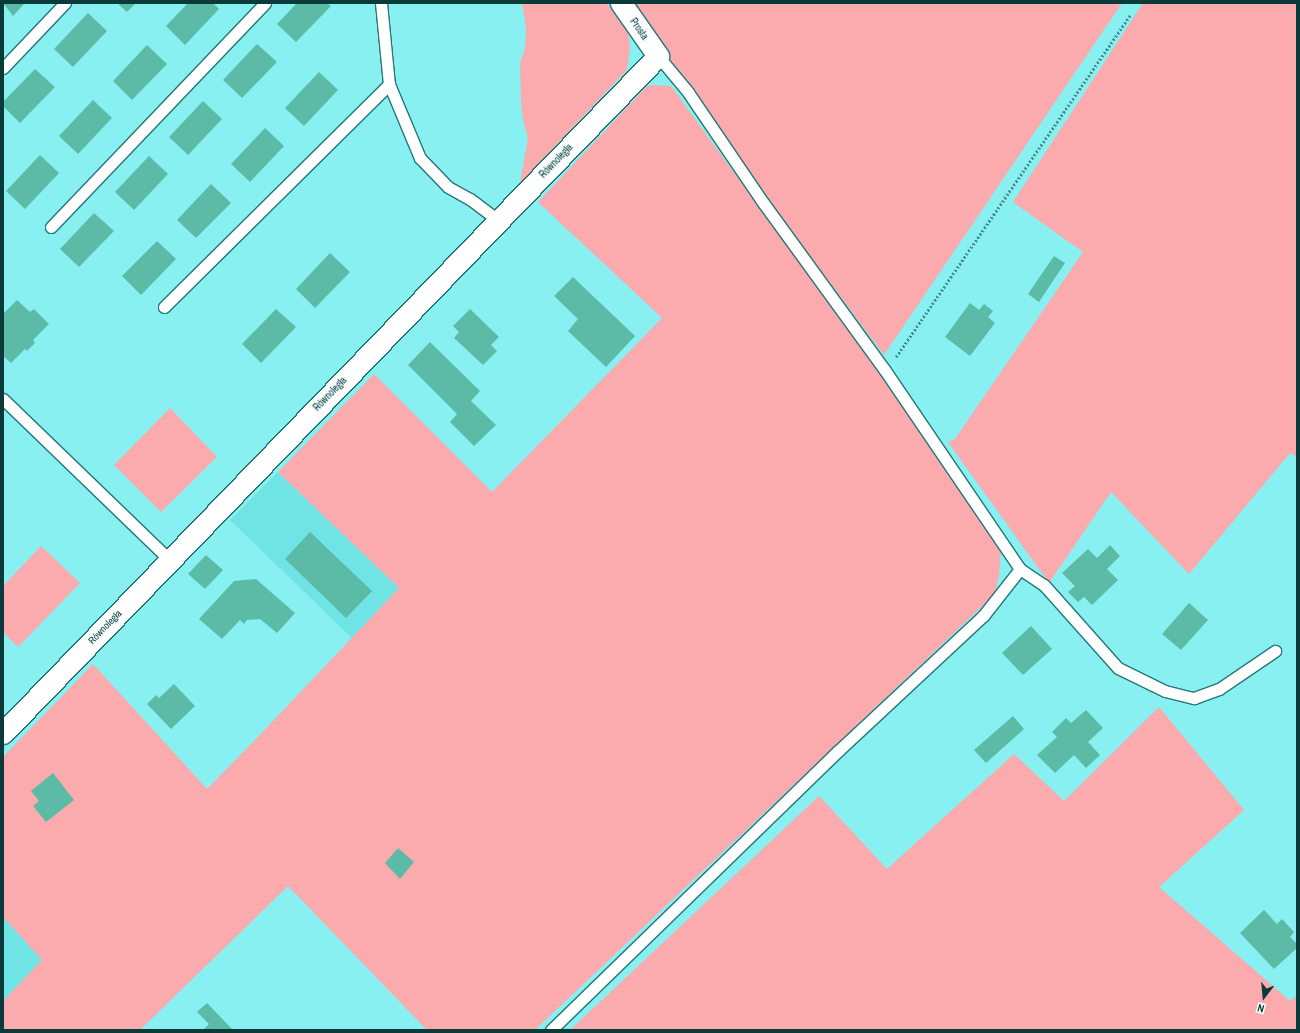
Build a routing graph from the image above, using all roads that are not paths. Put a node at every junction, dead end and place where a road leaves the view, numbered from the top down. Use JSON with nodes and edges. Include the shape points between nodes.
{"nodes":[{"id":1,"x":65,"y":3,"type":"edge"},
{"id":2,"x":265,"y":3,"type":"edge"},
{"id":3,"x":381,"y":3,"type":"edge"},
{"id":4,"x":621,"y":3,"type":"edge"},
{"id":5,"x":658,"y":56,"type":"junction"},
{"id":6,"x":3,"y":68,"type":"edge"},
{"id":7,"x":390,"y":84,"type":"junction"},
{"id":8,"x":498,"y":220,"type":"junction"},
{"id":9,"x":51,"y":227,"type":"dead end"},
{"id":10,"x":164,"y":307,"type":"dead end"},
{"id":11,"x":3,"y":399,"type":"edge"},
{"id":12,"x":170,"y":560,"type":"junction"},
{"id":13,"x":1020,"y":569,"type":"junction"},
{"id":14,"x":1275,"y":651,"type":"dead end"},
{"id":15,"x":3,"y":733,"type":"edge"},
{"id":16,"x":550,"y":1030,"type":"edge"}],
"edges":[{"from":1,"to":6,"type":"lane"},
{"from":2,"to":9,"type":"lane"},
{"from":3,"to":7,"type":"lane"},
{"from":4,"to":5,"type":"street","name":"Prosta"},
{"from":5,"to":8,"type":"street","name":"Równoległa"},
{"from":5,"to":13,"type":"lane","via":[[688,92],[764,204],[884,369]]},
{"from":7,"to":8,"type":"lane","via":[[420,158],[448,187],[470,199]]},
{"from":7,"to":10,"type":"lane"},
{"from":8,"to":12,"type":"street","name":"Równoległa"},
{"from":11,"to":12,"type":"lane"},
{"from":12,"to":15,"type":"street","name":"Równoległa"},
{"from":13,"to":14,"type":"lane","via":[[1044,585],[1118,668],[1165,691],[1194,698],[1219,689]]},
{"from":13,"to":16,"type":"lane","via":[[984,616],[838,751]]}]}
